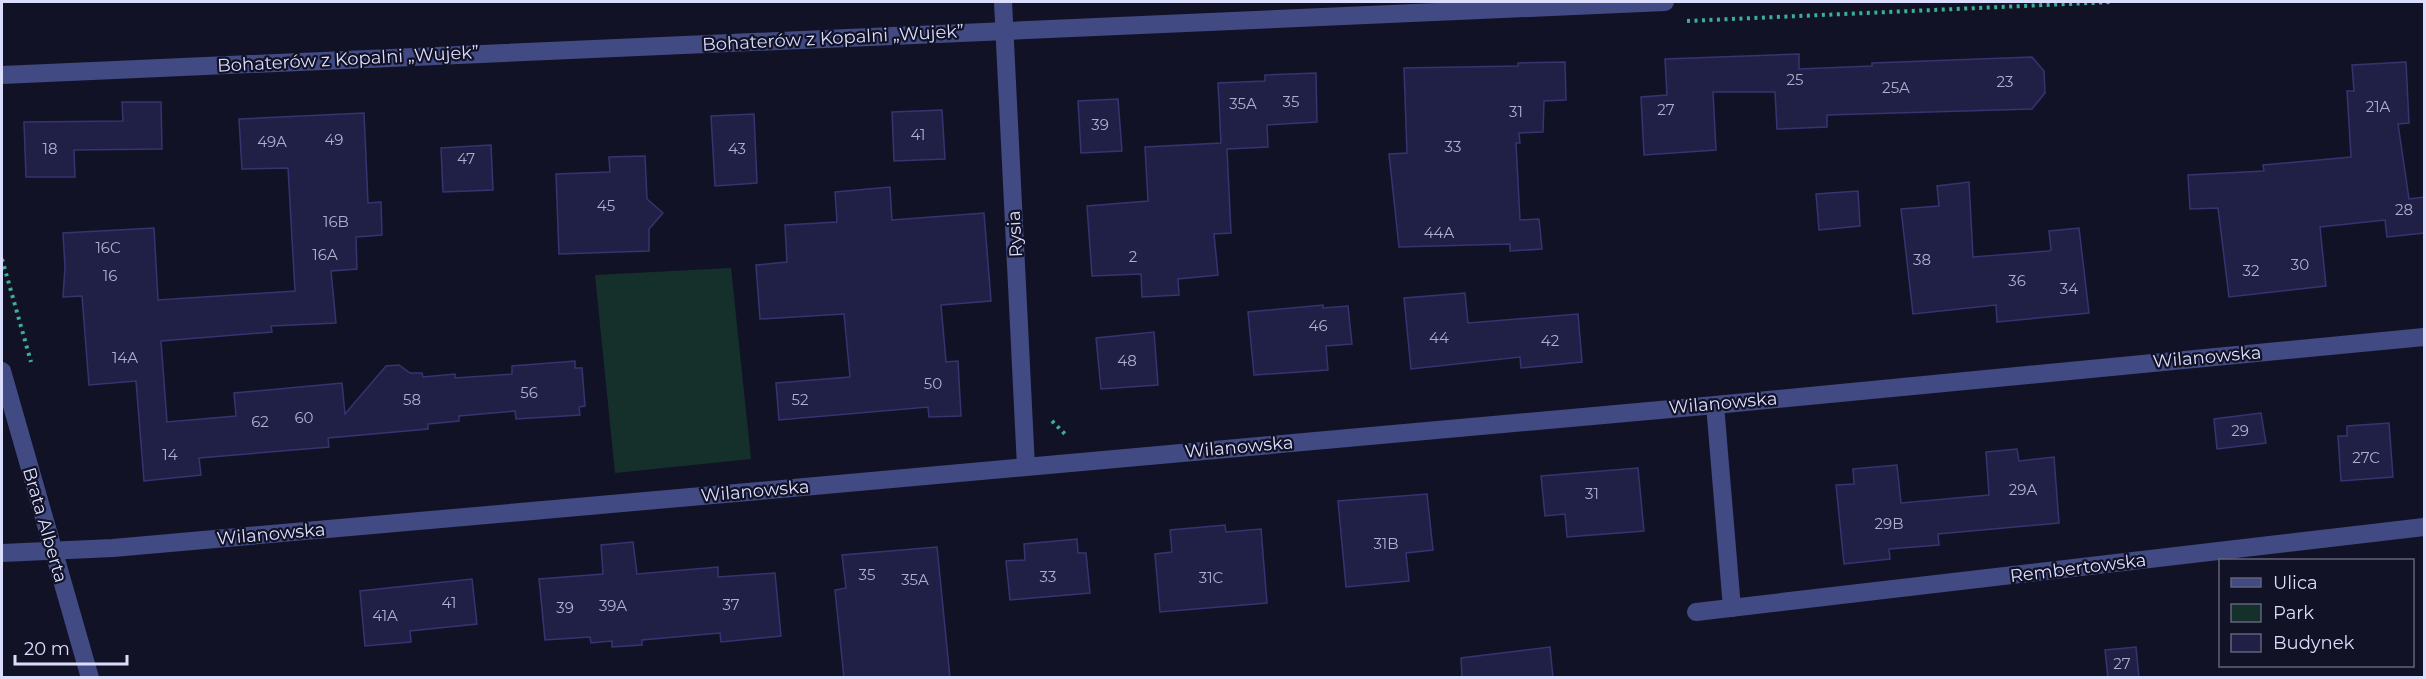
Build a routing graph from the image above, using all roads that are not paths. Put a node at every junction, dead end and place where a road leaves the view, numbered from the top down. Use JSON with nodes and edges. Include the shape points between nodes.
{"nodes":[{"id":1,"x":1003,"y":2,"type":"edge"},
{"id":2,"x":1665,"y":2,"type":"edge"},
{"id":3,"x":1004,"y":30,"type":"junction"},
{"id":4,"x":2,"y":75,"type":"edge"},
{"id":5,"x":2424,"y":336,"type":"edge"},
{"id":6,"x":2,"y":371,"type":"edge"},
{"id":7,"x":1715,"y":405,"type":"junction"},
{"id":8,"x":1026,"y":466,"type":"junction"},
{"id":9,"x":2424,"y":527,"type":"edge"},
{"id":10,"x":53,"y":551,"type":"junction"},
{"id":11,"x":2,"y":553,"type":"edge"},
{"id":12,"x":1732,"y":608,"type":"junction"},
{"id":13,"x":1696,"y":612,"type":"dead end"},
{"id":14,"x":90,"y":678,"type":"edge"}],
"edges":[{"from":1,"to":3,"type":"street","name":"Rysia"},
{"from":2,"to":3,"type":"street","name":"Bohaterów z Kopalni „Wujek”"},
{"from":3,"to":4,"type":"street","name":"Bohaterów z Kopalni „Wujek”"},
{"from":3,"to":8,"type":"street","name":"Rysia"},
{"from":5,"to":7,"type":"street","name":"Wilanowska"},
{"from":6,"to":10,"type":"street","name":"Brata Alberta"},
{"from":7,"to":8,"type":"street","name":"Wilanowska"},
{"from":7,"to":12,"type":"street"},
{"from":8,"to":10,"type":"street","name":"Wilanowska"},
{"from":9,"to":12,"type":"street","name":"Rembertowska"},
{"from":10,"to":11,"type":"street","name":"Wilanowska"},
{"from":10,"to":14,"type":"street","name":"Brata Alberta"},
{"from":12,"to":13,"type":"street","name":"Rembertowska"}]}
